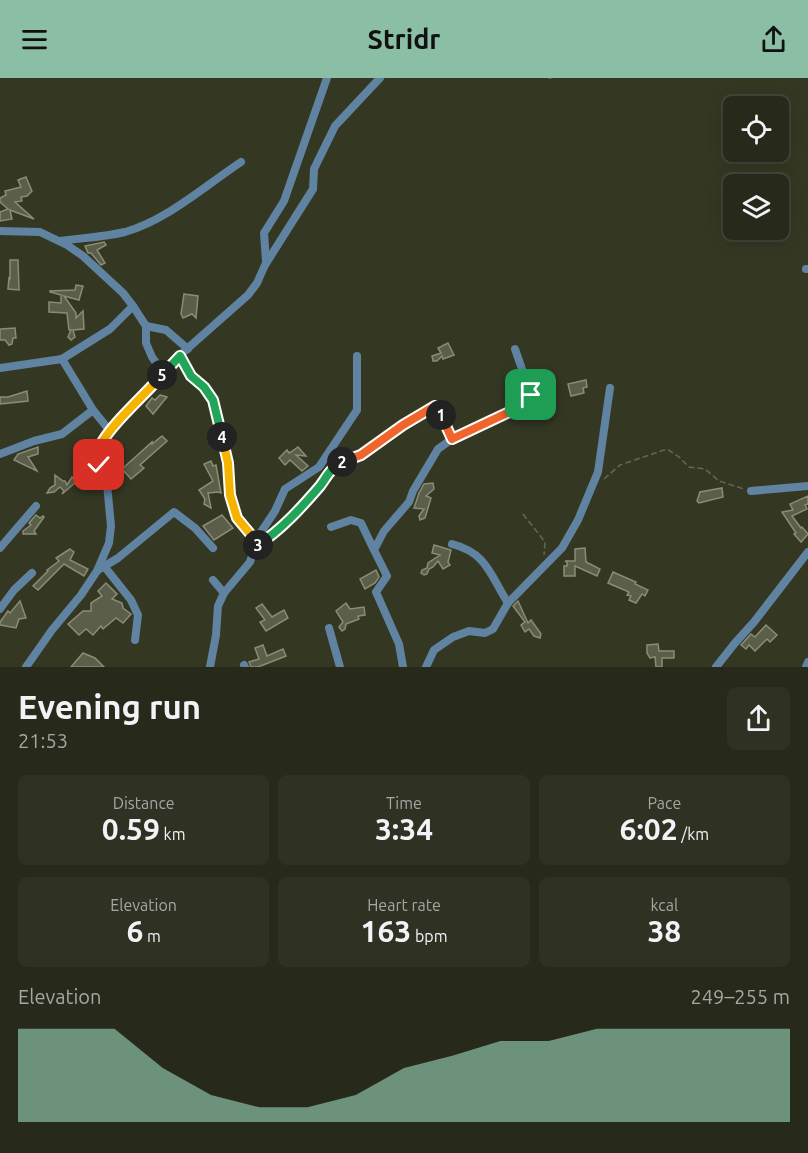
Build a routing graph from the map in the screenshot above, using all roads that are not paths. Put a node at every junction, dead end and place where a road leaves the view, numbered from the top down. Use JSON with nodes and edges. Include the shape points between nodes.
{"nodes":[{"id":1,"x":327,"y":78,"type":"edge"},
{"id":2,"x":380,"y":78,"type":"edge"},
{"id":3,"x":241,"y":162,"type":"dead end"},
{"id":4,"x":0,"y":231,"type":"edge"},
{"id":5,"x":58,"y":241,"type":"junction"},
{"id":6,"x":265,"y":265,"type":"junction"},
{"id":7,"x":133,"y":306,"type":"junction"},
{"id":8,"x":146,"y":326,"type":"junction"},
{"id":9,"x":188,"y":349,"type":"junction"},
{"id":10,"x":515,"y":349,"type":"dead end"},
{"id":11,"x":180,"y":356,"type":"junction"},
{"id":12,"x":357,"y":356,"type":"dead end"},
{"id":13,"x":62,"y":359,"type":"junction"},
{"id":14,"x":0,"y":369,"type":"edge"},
{"id":15,"x":164,"y":374,"type":"junction"},
{"id":16,"x":610,"y":388,"type":"dead end"},
{"id":17,"x":93,"y":410,"type":"junction"},
{"id":18,"x":110,"y":431,"type":"junction"},
{"id":19,"x":452,"y":439,"type":"junction"},
{"id":20,"x":0,"y":454,"type":"edge"},
{"id":21,"x":808,"y":486,"type":"edge"},
{"id":22,"x":751,"y":491,"type":"road end"},
{"id":23,"x":36,"y":506,"type":"dead end"},
{"id":24,"x":331,"y":527,"type":"dead end"},
{"id":25,"x":257,"y":544,"type":"junction"},
{"id":26,"x":452,"y":544,"type":"dead end"},
{"id":27,"x":0,"y":548,"type":"edge"},
{"id":28,"x":213,"y":548,"type":"dead end"},
{"id":29,"x":374,"y":549,"type":"junction"},
{"id":30,"x":808,"y":552,"type":"edge"},
{"id":31,"x":101,"y":568,"type":"junction"},
{"id":32,"x":32,"y":573,"type":"dead end"},
{"id":33,"x":213,"y":580,"type":"dead end"},
{"id":34,"x":224,"y":593,"type":"junction"},
{"id":35,"x":508,"y":603,"type":"junction"},
{"id":36,"x":0,"y":609,"type":"edge"},
{"id":37,"x":329,"y":628,"type":"dead end"},
{"id":38,"x":135,"y":640,"type":"dead end"},
{"id":39,"x":808,"y":662,"type":"edge"},
{"id":40,"x":26,"y":667,"type":"edge"},
{"id":41,"x":210,"y":667,"type":"edge"},
{"id":42,"x":340,"y":667,"type":"edge"},
{"id":43,"x":403,"y":667,"type":"edge"},
{"id":44,"x":426,"y":667,"type":"edge"},
{"id":45,"x":716,"y":667,"type":"edge"},
{"id":46,"x":806,"y":667,"type":"edge"}],
"edges":[{"from":1,"to":6,"type":"street","via":[[284,201],[264,233]]},
{"from":2,"to":6,"type":"street","via":[[335,126],[314,169],[313,189]]},
{"from":3,"to":5,"type":"street","via":[[147,223],[124,232]]},
{"from":4,"to":5,"type":"street","via":[[40,232]]},
{"from":5,"to":7,"type":"street","via":[[83,256]]},
{"from":6,"to":9,"type":"street","via":[[248,295]]},
{"from":7,"to":8,"type":"street"},
{"from":7,"to":13,"type":"street","via":[[110,329]]},
{"from":8,"to":9,"type":"street","via":[[166,330]]},
{"from":8,"to":15,"type":"street","via":[[146,343]]},
{"from":9,"to":11,"type":"street"},
{"from":10,"to":19,"type":"street","via":[[531,395],[528,401]]},
{"from":11,"to":15,"type":"street"},
{"from":11,"to":25,"type":"street","via":[[191,376],[213,400],[237,518]]},
{"from":12,"to":25,"type":"street","via":[[357,410],[319,467],[285,489]]},
{"from":13,"to":14,"type":"street"},
{"from":13,"to":17,"type":"street"},
{"from":15,"to":18,"type":"street"},
{"from":16,"to":35,"type":"street","via":[[598,472],[578,520],[562,548]]},
{"from":17,"to":18,"type":"street"},
{"from":17,"to":20,"type":"street","via":[[62,434]]},
{"from":18,"to":31,"type":"street","via":[[98,456],[108,484],[111,526]]},
{"from":19,"to":25,"type":"street","via":[[435,406],[361,455],[331,469],[280,530]]},
{"from":19,"to":29,"type":"street","via":[[438,449],[409,502]]},
{"from":21,"to":22,"type":"street"},
{"from":23,"to":27,"type":"street"},
{"from":24,"to":29,"type":"street","via":[[351,520],[361,523]]},
{"from":25,"to":34,"type":"street","via":[[250,562]]},
{"from":26,"to":35,"type":"street","via":[[467,548],[481,559]]},
{"from":28,"to":31,"type":"street","via":[[174,512],[127,552]]},
{"from":29,"to":43,"type":"street","via":[[387,576],[376,592],[399,644]]},
{"from":30,"to":45,"type":"street"},
{"from":31,"to":38,"type":"street","via":[[131,600],[138,615]]},
{"from":31,"to":40,"type":"street"},
{"from":32,"to":36,"type":"street"},
{"from":33,"to":34,"type":"street"},
{"from":34,"to":41,"type":"street","via":[[218,606]]},
{"from":35,"to":44,"type":"street","via":[[493,629],[453,638],[435,650]]},
{"from":37,"to":42,"type":"street"},
{"from":39,"to":46,"type":"street"}]}
